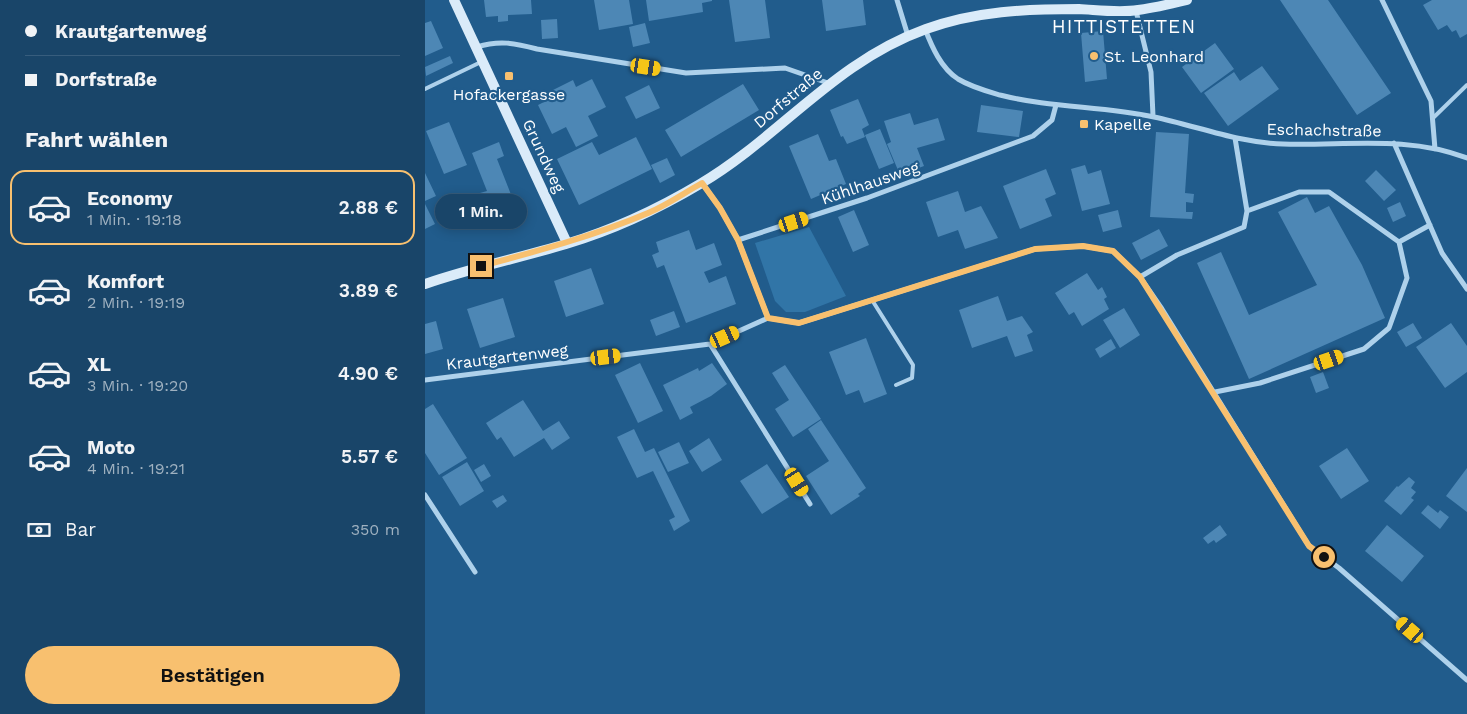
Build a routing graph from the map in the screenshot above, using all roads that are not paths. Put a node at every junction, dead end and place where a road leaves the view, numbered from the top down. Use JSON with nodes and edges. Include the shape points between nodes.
{"nodes":[{"id":1,"x":454,"y":0,"type":"edge"},
{"id":2,"x":897,"y":0,"type":"edge"},
{"id":3,"x":1187,"y":0,"type":"edge"},
{"id":4,"x":1382,"y":0,"type":"edge"},
{"id":5,"x":1136,"y":11,"type":"junction"},
{"id":6,"x":925,"y":29,"type":"junction"},
{"id":7,"x":908,"y":36,"type":"junction"},
{"id":8,"x":477,"y":47,"type":"junction"},
{"id":9,"x":484,"y":61,"type":"junction"},
{"id":10,"x":828,"y":83,"type":"junction"},
{"id":11,"x":1467,"y":85,"type":"edge"},
{"id":12,"x":425,"y":90,"type":"edge"},
{"id":13,"x":1056,"y":105,"type":"junction"},
{"id":14,"x":1153,"y":116,"type":"junction"},
{"id":15,"x":1433,"y":118,"type":"junction"},
{"id":16,"x":1235,"y":138,"type":"junction"},
{"id":17,"x":1394,"y":143,"type":"junction"},
{"id":18,"x":1435,"y":150,"type":"junction"},
{"id":19,"x":1467,"y":158,"type":"edge"},
{"id":20,"x":702,"y":183,"type":"junction"},
{"id":21,"x":1247,"y":210,"type":"junction"},
{"id":22,"x":1430,"y":224,"type":"junction"},
{"id":23,"x":738,"y":240,"type":"junction"},
{"id":24,"x":1399,"y":242,"type":"junction"},
{"id":25,"x":567,"y":243,"type":"junction"},
{"id":26,"x":1140,"y":277,"type":"junction"},
{"id":27,"x":425,"y":284,"type":"edge"},
{"id":28,"x":1467,"y":288,"type":"edge"},
{"id":29,"x":872,"y":300,"type":"junction"},
{"id":30,"x":768,"y":318,"type":"junction"},
{"id":31,"x":710,"y":344,"type":"junction"},
{"id":32,"x":425,"y":380,"type":"edge"},
{"id":33,"x":896,"y":384,"type":"dead end"},
{"id":34,"x":1215,"y":392,"type":"junction"},
{"id":35,"x":425,"y":495,"type":"edge"},
{"id":36,"x":810,"y":504,"type":"dead end"},
{"id":37,"x":475,"y":572,"type":"dead end"},
{"id":38,"x":1467,"y":680,"type":"edge"}],
"edges":[{"from":1,"to":8,"type":"main road","name":"Grundweg"},
{"from":2,"to":7,"type":"street"},
{"from":3,"to":5,"type":"main road","name":"Dorfstraße"},
{"from":4,"to":15,"type":"street","via":[[1431,101]]},
{"from":5,"to":6,"type":"main road","name":"Dorfstraße","via":[[1001,11],[959,18]]},
{"from":5,"to":14,"type":"street","via":[[1151,72]]},
{"from":6,"to":7,"type":"main road","name":"Dorfstraße"},
{"from":6,"to":13,"type":"street","name":"Eschachstraße","via":[[933,49],[957,78],[981,89]]},
{"from":7,"to":10,"type":"main road","name":"Dorfstraße","via":[[879,49]]},
{"from":8,"to":9,"type":"main road","name":"Grundweg"},
{"from":8,"to":10,"type":"street","via":[[490,43],[515,43],[686,73],[785,68]]},
{"from":9,"to":12,"type":"lane"},
{"from":9,"to":25,"type":"main road","name":"Grundweg"},
{"from":10,"to":20,"type":"main road","name":"Dorfstraße","via":[[775,130]]},
{"from":11,"to":15,"type":"lane"},
{"from":13,"to":14,"type":"street","name":"Eschachstraße"},
{"from":13,"to":23,"type":"street","name":"Kühlhausweg","via":[[1052,120],[1033,136],[867,198]]},
{"from":14,"to":16,"type":"street","name":"Eschachstraße"},
{"from":15,"to":18,"type":"street"},
{"from":16,"to":17,"type":"street","name":"Eschachstraße","via":[[1281,144]]},
{"from":16,"to":21,"type":"street"},
{"from":17,"to":18,"type":"street","name":"Eschachstraße"},
{"from":17,"to":22,"type":"street"},
{"from":18,"to":19,"type":"street","name":"Eschachstraße"},
{"from":20,"to":23,"type":"street"},
{"from":20,"to":25,"type":"main road","name":"Dorfstraße","via":[[650,212]]},
{"from":21,"to":24,"type":"street","via":[[1299,192],[1329,192]]},
{"from":21,"to":26,"type":"street","via":[[1244,227],[1177,254]]},
{"from":22,"to":24,"type":"street"},
{"from":22,"to":28,"type":"street","via":[[1442,252]]},
{"from":23,"to":30,"type":"street"},
{"from":24,"to":34,"type":"street","via":[[1407,278],[1389,328],[1364,349],[1260,383]]},
{"from":25,"to":27,"type":"main road","name":"Dorfstraße"},
{"from":26,"to":29,"type":"street","via":[[1113,251],[1083,246],[1035,249]]},
{"from":26,"to":34,"type":"street"},
{"from":29,"to":30,"type":"street","via":[[799,323]]},
{"from":29,"to":33,"type":"lane","via":[[913,365],[912,378]]},
{"from":30,"to":31,"type":"street","name":"Krautgartenweg"},
{"from":31,"to":32,"type":"street","name":"Krautgartenweg"},
{"from":31,"to":36,"type":"street"},
{"from":34,"to":38,"type":"street","via":[[1309,546],[1339,568]]},
{"from":35,"to":37,"type":"street"}]}
